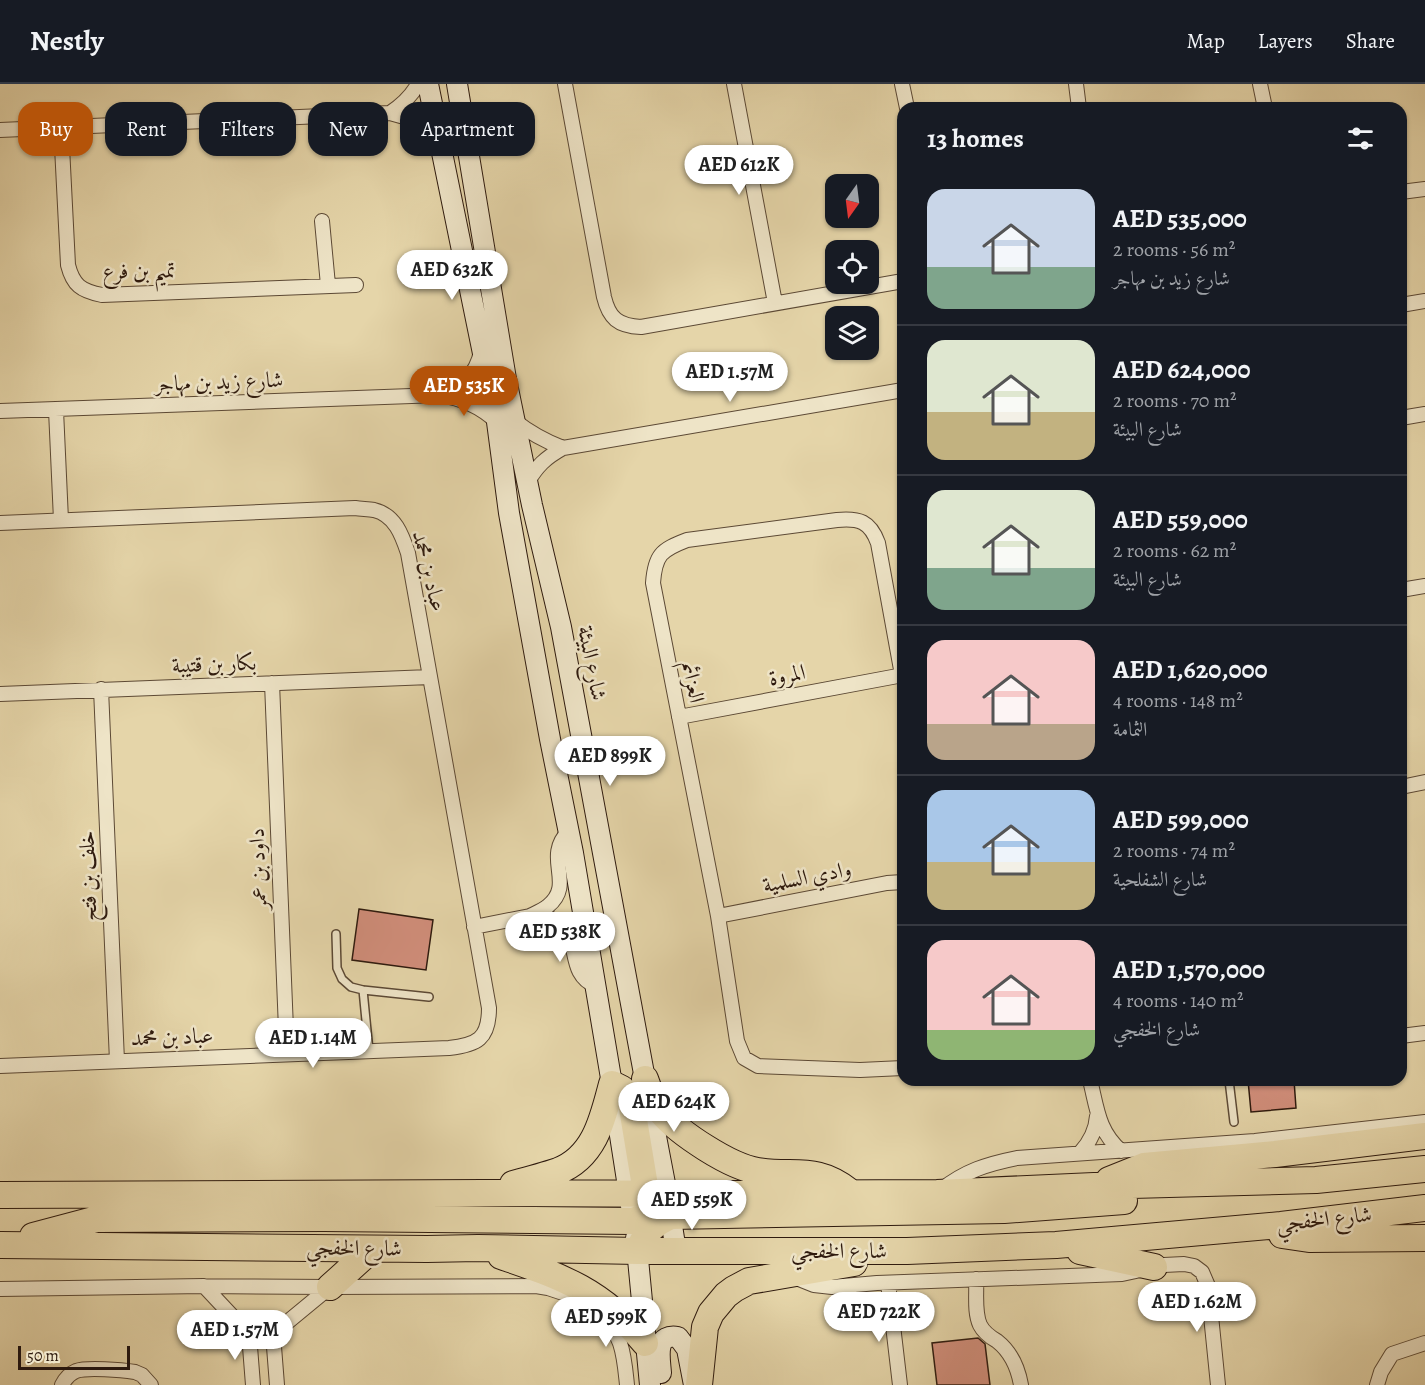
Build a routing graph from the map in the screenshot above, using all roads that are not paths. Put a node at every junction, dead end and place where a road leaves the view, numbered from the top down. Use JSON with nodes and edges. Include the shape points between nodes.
{"nodes":[{"id":1,"x":418,"y":84,"type":"edge"},
{"id":2,"x":428,"y":84,"type":"edge"},
{"id":3,"x":457,"y":84,"type":"edge"},
{"id":4,"x":564,"y":84,"type":"edge"},
{"id":5,"x":734,"y":84,"type":"edge"},
{"id":6,"x":902,"y":84,"type":"edge"},
{"id":7,"x":1076,"y":84,"type":"edge"},
{"id":8,"x":1260,"y":84,"type":"edge"},
{"id":9,"x":431,"y":102,"type":"edge"},
{"id":10,"x":906,"y":102,"type":"edge"},
{"id":11,"x":1078,"y":102,"type":"edge"},
{"id":12,"x":1264,"y":102,"type":"edge"},
{"id":13,"x":390,"y":113,"type":"junction"},
{"id":14,"x":400,"y":116,"type":"edge"},
{"id":15,"x":93,"y":126,"type":"edge"},
{"id":16,"x":18,"y":129,"type":"edge"},
{"id":17,"x":0,"y":130,"type":"edge"},
{"id":18,"x":62,"y":156,"type":"edge"},
{"id":19,"x":442,"y":156,"type":"edge"},
{"id":20,"x":1425,"y":189,"type":"edge"},
{"id":21,"x":1407,"y":191,"type":"edge"},
{"id":22,"x":322,"y":221,"type":"dead end"},
{"id":23,"x":897,"y":282,"type":"edge"},
{"id":24,"x":328,"y":285,"type":"junction"},
{"id":25,"x":356,"y":285,"type":"dead end"},
{"id":26,"x":1425,"y":301,"type":"edge"},
{"id":27,"x":775,"y":303,"type":"junction"},
{"id":28,"x":1407,"y":304,"type":"edge"},
{"id":29,"x":481,"y":350,"type":"junction"},
{"id":30,"x":897,"y":391,"type":"edge"},
{"id":31,"x":439,"y":395,"type":"junction"},
{"id":32,"x":56,"y":410,"type":"junction"},
{"id":33,"x":0,"y":411,"type":"edge"},
{"id":34,"x":1425,"y":414,"type":"edge"},
{"id":35,"x":1407,"y":417,"type":"edge"},
{"id":36,"x":506,"y":422,"type":"junction"},
{"id":37,"x":563,"y":448,"type":"junction"},
{"id":38,"x":527,"y":483,"type":"junction"},
{"id":39,"x":60,"y":520,"type":"junction"},
{"id":40,"x":0,"y":523,"type":"edge"},
{"id":41,"x":1425,"y":586,"type":"edge"},
{"id":42,"x":1407,"y":589,"type":"edge"},
{"id":43,"x":897,"y":643,"type":"edge"},
{"id":44,"x":897,"y":676,"type":"edge"},
{"id":45,"x":430,"y":677,"type":"junction"},
{"id":46,"x":272,"y":683,"type":"junction"},
{"id":47,"x":101,"y":689,"type":"junction"},
{"id":48,"x":0,"y":694,"type":"edge"},
{"id":49,"x":679,"y":717,"type":"junction"},
{"id":50,"x":1425,"y":782,"type":"edge"},
{"id":51,"x":1407,"y":786,"type":"edge"},
{"id":52,"x":569,"y":831,"type":"junction"},
{"id":53,"x":897,"y":882,"type":"edge"},
{"id":54,"x":530,"y":916,"type":"junction"},
{"id":55,"x":718,"y":916,"type":"junction"},
{"id":56,"x":474,"y":927,"type":"junction"},
{"id":57,"x":336,"y":934,"type":"dead end"},
{"id":58,"x":596,"y":986,"type":"junction"},
{"id":59,"x":363,"y":990,"type":"junction"},
{"id":60,"x":429,"y":997,"type":"dead end"},
{"id":61,"x":1425,"y":1033,"type":"edge"},
{"id":62,"x":1407,"y":1035,"type":"edge"},
{"id":63,"x":369,"y":1051,"type":"junction"},
{"id":64,"x":287,"y":1054,"type":"junction"},
{"id":65,"x":117,"y":1061,"type":"junction"},
{"id":66,"x":0,"y":1066,"type":"edge"},
{"id":67,"x":897,"y":1068,"type":"edge"},
{"id":68,"x":645,"y":1079,"type":"junction"},
{"id":69,"x":612,"y":1084,"type":"junction"},
{"id":70,"x":1091,"y":1086,"type":"edge"},
{"id":71,"x":1230,"y":1086,"type":"edge"},
{"id":72,"x":1097,"y":1111,"type":"junction"},
{"id":73,"x":1234,"y":1122,"type":"dead end"},
{"id":74,"x":1425,"y":1122,"type":"edge"},
{"id":75,"x":1425,"y":1136,"type":"edge"},
{"id":76,"x":1121,"y":1151,"type":"junction"},
{"id":77,"x":1080,"y":1153,"type":"junction"},
{"id":78,"x":1425,"y":1169,"type":"edge"},
{"id":79,"x":1316,"y":1180,"type":"junction"},
{"id":80,"x":1094,"y":1186,"type":"junction"},
{"id":81,"x":484,"y":1193,"type":"junction"},
{"id":82,"x":937,"y":1193,"type":"junction"},
{"id":83,"x":852,"y":1194,"type":"junction"},
{"id":84,"x":0,"y":1195,"type":"edge"},
{"id":85,"x":650,"y":1208,"type":"junction"},
{"id":86,"x":1425,"y":1208,"type":"edge"},
{"id":87,"x":1240,"y":1228,"type":"junction"},
{"id":88,"x":1425,"y":1238,"type":"edge"},
{"id":89,"x":1,"y":1245,"type":"edge"},
{"id":90,"x":1056,"y":1245,"type":"junction"},
{"id":91,"x":372,"y":1248,"type":"junction"},
{"id":92,"x":478,"y":1248,"type":"junction"},
{"id":93,"x":638,"y":1251,"type":"junction"},
{"id":94,"x":676,"y":1251,"type":"junction"},
{"id":95,"x":907,"y":1251,"type":"junction"},
{"id":96,"x":1154,"y":1267,"type":"junction"},
{"id":97,"x":788,"y":1274,"type":"junction"},
{"id":98,"x":976,"y":1279,"type":"junction"},
{"id":99,"x":888,"y":1283,"type":"junction"},
{"id":100,"x":204,"y":1286,"type":"junction"},
{"id":101,"x":330,"y":1287,"type":"junction"},
{"id":102,"x":0,"y":1290,"type":"edge"},
{"id":103,"x":249,"y":1334,"type":"junction"},
{"id":104,"x":273,"y":1334,"type":"junction"},
{"id":105,"x":645,"y":1343,"type":"junction"},
{"id":106,"x":1425,"y":1343,"type":"edge"},
{"id":107,"x":62,"y":1385,"type":"edge"},
{"id":108,"x":151,"y":1385,"type":"edge"},
{"id":109,"x":253,"y":1385,"type":"edge"},
{"id":110,"x":277,"y":1385,"type":"edge"},
{"id":111,"x":627,"y":1385,"type":"edge"},
{"id":112,"x":650,"y":1385,"type":"edge"},
{"id":113,"x":662,"y":1385,"type":"edge"},
{"id":114,"x":694,"y":1385,"type":"edge"},
{"id":115,"x":699,"y":1385,"type":"edge"},
{"id":116,"x":900,"y":1385,"type":"edge"},
{"id":117,"x":1021,"y":1385,"type":"edge"},
{"id":118,"x":1218,"y":1385,"type":"edge"},
{"id":119,"x":1377,"y":1385,"type":"edge"}],
"edges":[{"from":1,"to":13,"type":"street","via":[[403,105]]},
{"from":2,"to":9,"type":"street","name":"شارع البيئة"},
{"from":3,"to":36,"type":"street","name":"شارع البيئة","via":[[506,379]]},
{"from":4,"to":27,"type":"street","via":[[604,297],[616,321],[628,327],[641,327]]},
{"from":5,"to":27,"type":"street"},
{"from":6,"to":10,"type":"street"},
{"from":7,"to":11,"type":"street"},
{"from":8,"to":12,"type":"street"},
{"from":13,"to":14,"type":"street"},
{"from":13,"to":15,"type":"street"},
{"from":16,"to":17,"type":"street"},
{"from":18,"to":24,"type":"street","name":"تميم بن فرع","via":[[68,265],[78,286],[89,292],[102,295]]},
{"from":19,"to":29,"type":"street","name":"شارع البيئة"},
{"from":20,"to":21,"type":"street"},
{"from":22,"to":24,"type":"street"},
{"from":23,"to":27,"type":"street"},
{"from":24,"to":25,"type":"street","name":"تميم بن فرع"},
{"from":26,"to":28,"type":"street"},
{"from":29,"to":31,"type":"street","name":"شارع زيد بن مهاجر","via":[[468,380]]},
{"from":29,"to":36,"type":"street","name":"شارع البيئة"},
{"from":30,"to":37,"type":"street"},
{"from":31,"to":32,"type":"street","name":"شارع زيد بن مهاجر"},
{"from":31,"to":36,"type":"street","name":"شارع زيد بن مهاجر","via":[[458,398]]},
{"from":32,"to":33,"type":"street","name":"شارع زيد بن مهاجر"},
{"from":32,"to":39,"type":"street"},
{"from":34,"to":35,"type":"street"},
{"from":36,"to":37,"type":"street","name":"شارع زيد بن مهاجر"},
{"from":36,"to":38,"type":"street","name":"شارع البيئة"},
{"from":36,"to":52,"type":"street","name":"شارع البيئة","via":[[509,513]]},
{"from":37,"to":38,"type":"street","via":[[548,456]]},
{"from":38,"to":68,"type":"street","name":"شارع البيئة","via":[[561,627]]},
{"from":39,"to":40,"type":"street","name":"عباد بن محمد"},
{"from":39,"to":45,"type":"street","name":"عباد بن محمد","via":[[376,510],[397,525],[404,539]]},
{"from":41,"to":42,"type":"street"},
{"from":43,"to":49,"type":"street","name":"العزائم","via":[[878,543],[874,531],[864,522],[837,519],[687,540],[659,555],[653,583]]},
{"from":44,"to":49,"type":"street","name":"المروة"},
{"from":45,"to":46,"type":"street","name":"بكار بن قتيبة"},
{"from":45,"to":56,"type":"street","name":"عباد بن محمد"},
{"from":46,"to":47,"type":"street","name":"بكار بن قتيبة"},
{"from":46,"to":64,"type":"street","name":"داود بن عمر"},
{"from":47,"to":48,"type":"street","name":"بكار بن قتيبة"},
{"from":47,"to":65,"type":"street","name":"خلف بن فتح"},
{"from":49,"to":55,"type":"street","name":"العزائم"},
{"from":50,"to":51,"type":"street"},
{"from":52,"to":54,"type":"street","via":[[557,850],[557,895]]},
{"from":52,"to":58,"type":"street","name":"شارع البيئة"},
{"from":53,"to":55,"type":"street","name":"وادي السلمية"},
{"from":54,"to":56,"type":"street"},
{"from":54,"to":58,"type":"street","via":[[549,918],[563,926],[573,943],[579,972]]},
{"from":55,"to":67,"type":"street","name":"العزائم","via":[[737,1041],[744,1058],[758,1066]]},
{"from":56,"to":63,"type":"street","name":"عباد بن محمد","via":[[489,1008],[489,1021],[480,1039],[467,1046],[449,1048]]},
{"from":57,"to":59,"type":"lane","via":[[339,974],[351,987]]},
{"from":58,"to":69,"type":"street","name":"شارع البيئة"},
{"from":59,"to":60,"type":"lane"},
{"from":59,"to":63,"type":"lane"},
{"from":61,"to":62,"type":"street"},
{"from":63,"to":64,"type":"street","name":"عباد بن محمد"},
{"from":64,"to":65,"type":"street","name":"عباد بن محمد"},
{"from":65,"to":66,"type":"street","name":"عباد بن محمد"},
{"from":68,"to":83,"type":"highway","via":[[654,1101],[677,1128],[726,1160],[760,1172],[818,1175]]},
{"from":68,"to":85,"type":"street","name":"شارع البيئة"},
{"from":69,"to":81,"type":"highway","via":[[593,1140],[576,1160],[560,1170]]},
{"from":69,"to":85,"type":"highway","via":[[622,1089],[631,1102]]},
{"from":70,"to":72,"type":"street"},
{"from":71,"to":73,"type":"lane"},
{"from":72,"to":76,"type":"street","via":[[1103,1129]]},
{"from":72,"to":77,"type":"street","via":[[1091,1138]]},
{"from":74,"to":76,"type":"street"},
{"from":75,"to":80,"type":"highway","via":[[1144,1166]]},
{"from":76,"to":77,"type":"street"},
{"from":77,"to":82,"type":"street","via":[[995,1162],[974,1169]]},
{"from":78,"to":79,"type":"highway","name":"شارع الخفجي"},
{"from":79,"to":80,"type":"highway","name":"شارع الخفجي"},
{"from":79,"to":85,"type":"highway","via":[[1250,1192],[1004,1210]]},
{"from":80,"to":82,"type":"highway","name":"شارع الخفجي"},
{"from":81,"to":84,"type":"highway","name":"شارع الخفجي"},
{"from":81,"to":85,"type":"highway","name":"شارع الخفجي"},
{"from":82,"to":83,"type":"highway","name":"شارع الخفجي"},
{"from":83,"to":85,"type":"highway","name":"شارع الخفجي"},
{"from":85,"to":89,"type":"highway","via":[[324,1218],[97,1219]]},
{"from":85,"to":93,"type":"highway"},
{"from":85,"to":94,"type":"highway","via":[[663,1240]]},
{"from":86,"to":87,"type":"highway","name":"شارع الخفجي"},
{"from":87,"to":88,"type":"highway","via":[[1309,1239]]},
{"from":87,"to":90,"type":"highway","name":"شارع الخفجي"},
{"from":89,"to":91,"type":"highway","name":"شارع الخفجي"},
{"from":90,"to":95,"type":"highway","name":"شارع الخفجي"},
{"from":90,"to":96,"type":"highway"},
{"from":91,"to":92,"type":"highway","name":"شارع الخفجي"},
{"from":91,"to":101,"type":"highway"},
{"from":92,"to":93,"type":"highway","name":"شارع الخفجي"},
{"from":92,"to":105,"type":"highway","via":[[581,1288],[623,1318]]},
{"from":93,"to":94,"type":"highway","name":"شارع الخفجي"},
{"from":93,"to":105,"type":"street"},
{"from":94,"to":95,"type":"highway","name":"شارع الخفجي"},
{"from":95,"to":97,"type":"highway"},
{"from":96,"to":98,"type":"street","name":"شارع الخفجي","via":[[1122,1274]]},
{"from":96,"to":118,"type":"street","name":"شارع الخفجي","via":[[1189,1265],[1202,1272],[1208,1286]]},
{"from":97,"to":99,"type":"street","name":"شارع الخفجي","via":[[823,1287]]},
{"from":97,"to":115,"type":"highway","via":[[749,1281],[722,1299],[705,1326]]},
{"from":98,"to":99,"type":"street","name":"شارع الخفجي"},
{"from":98,"to":117,"type":"street","via":[[978,1322],[1008,1352]]},
{"from":99,"to":116,"type":"street"},
{"from":100,"to":101,"type":"street","name":"شارع الخفجي"},
{"from":100,"to":102,"type":"street","name":"شارع الخفجي"},
{"from":100,"to":103,"type":"street"},
{"from":101,"to":104,"type":"street"},
{"from":101,"to":111,"type":"street","name":"شارع الخفجي","via":[[548,1287],[589,1307],[614,1330],[622,1344]]},
{"from":103,"to":104,"type":"street","via":[[258,1338]]},
{"from":103,"to":109,"type":"street"},
{"from":104,"to":110,"type":"street"},
{"from":105,"to":112,"type":"street"},
{"from":106,"to":119,"type":"street","via":[[1392,1354]]},
{"from":107,"to":108,"type":"street","via":[[73,1372],[87,1370],[135,1372]]},
{"from":113,"to":114,"type":"street","via":[[661,1344],[671,1336],[678,1337],[687,1349]]}]}
